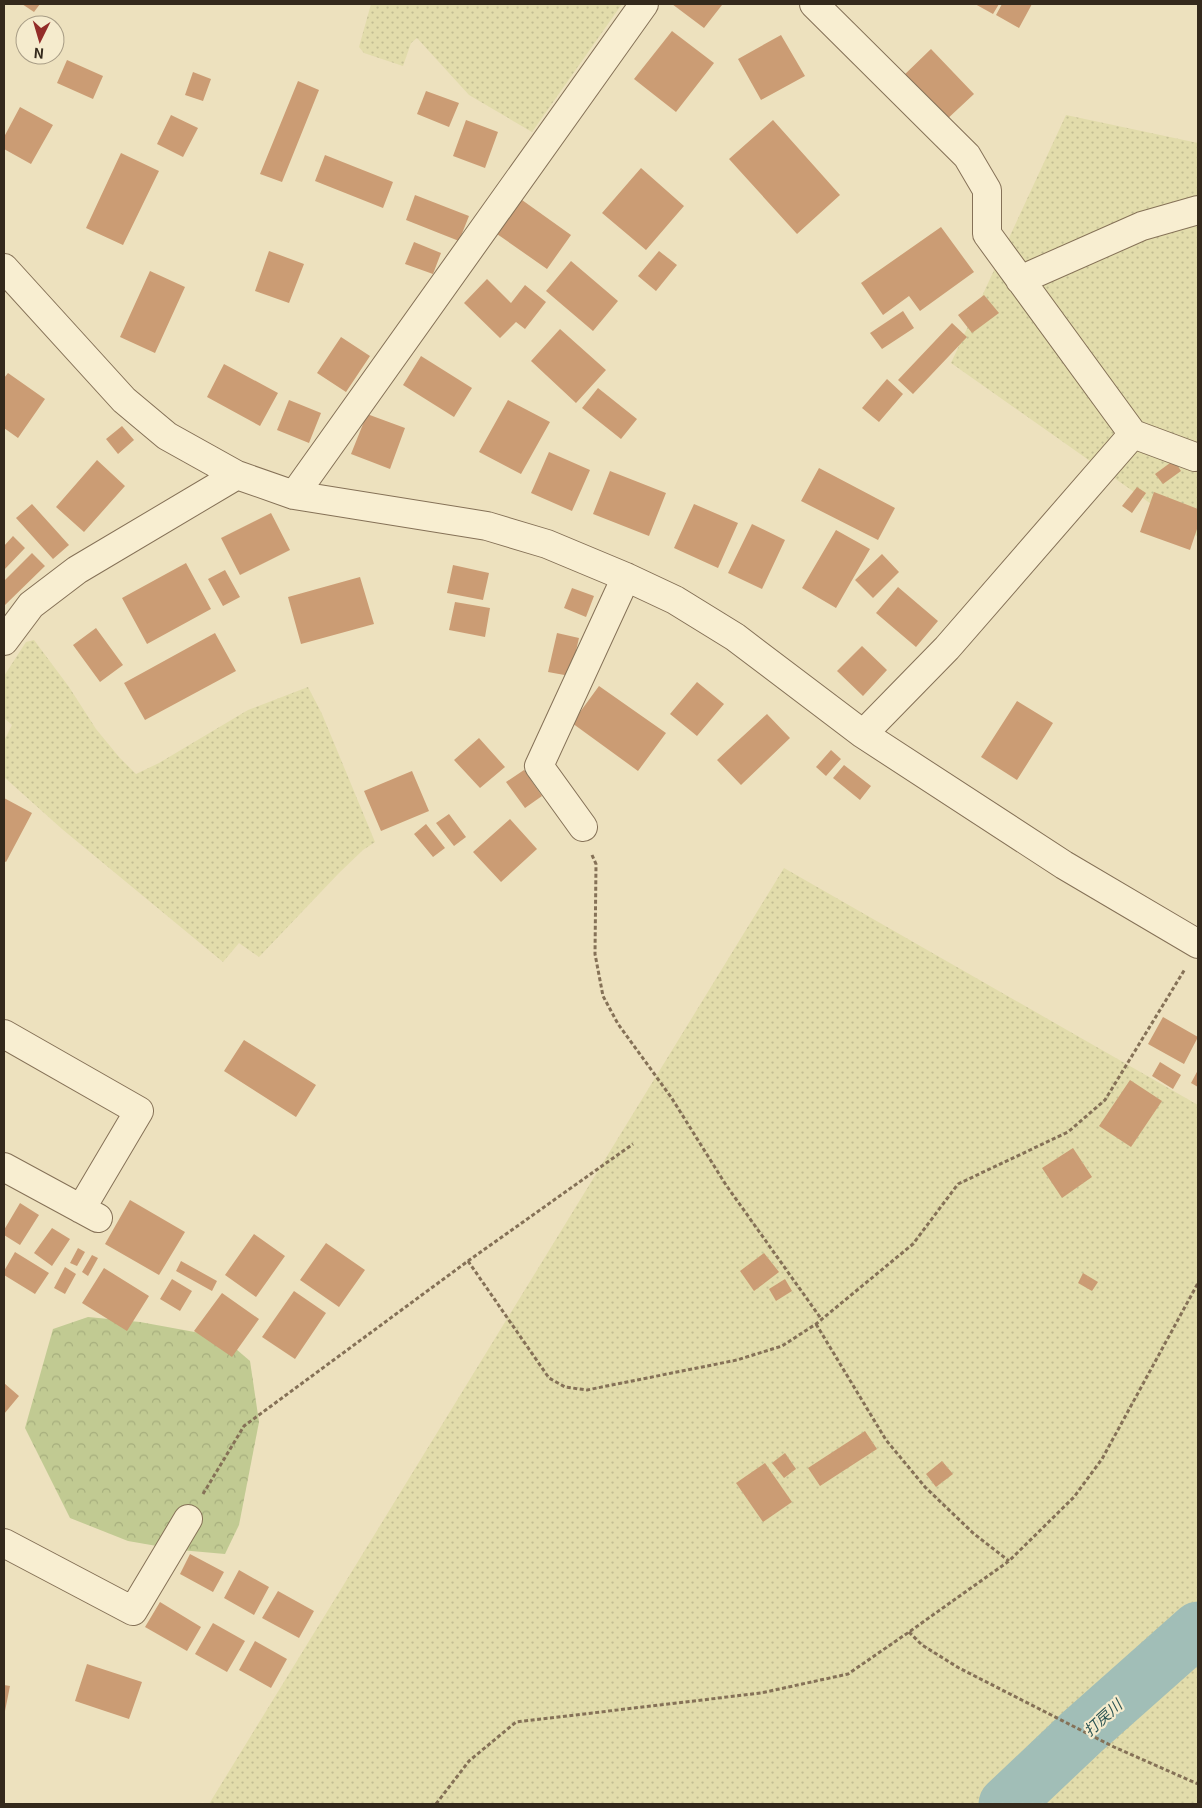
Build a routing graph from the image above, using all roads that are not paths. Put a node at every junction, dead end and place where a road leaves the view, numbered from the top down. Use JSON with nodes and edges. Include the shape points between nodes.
{"nodes":[{"id":1,"x":644,"y":4,"type":"edge"},
{"id":2,"x":814,"y":4,"type":"edge"},
{"id":3,"x":1198,"y":210,"type":"edge"},
{"id":4,"x":4,"y":268,"type":"edge"},
{"id":5,"x":1020,"y":280,"type":"junction"},
{"id":6,"x":1133,"y":434,"type":"junction"},
{"id":7,"x":1195,"y":457,"type":"dead end"},
{"id":8,"x":237,"y":475,"type":"junction"},
{"id":9,"x":294,"y":495,"type":"junction"},
{"id":10,"x":626,"y":576,"type":"junction"},
{"id":11,"x":4,"y":641,"type":"edge"},
{"id":12,"x":863,"y":734,"type":"junction"},
{"id":13,"x":583,"y":827,"type":"road end"},
{"id":14,"x":1193,"y":954,"type":"edge"},
{"id":15,"x":4,"y":1034,"type":"edge"},
{"id":16,"x":4,"y":1168,"type":"edge"},
{"id":17,"x":188,"y":1519,"type":"road end"},
{"id":18,"x":4,"y":1543,"type":"edge"}],
"edges":[{"from":1,"to":9,"type":"street"},
{"from":2,"to":5,"type":"street","via":[[966,156],[987,190],[987,234]]},
{"from":3,"to":5,"type":"street","via":[[1142,226]]},
{"from":4,"to":8,"type":"street","via":[[124,400],[167,436]]},
{"from":5,"to":6,"type":"street"},
{"from":6,"to":7,"type":"street"},
{"from":6,"to":12,"type":"street","via":[[947,648]]},
{"from":8,"to":9,"type":"street"},
{"from":8,"to":11,"type":"street","via":[[77,570],[31,604]]},
{"from":9,"to":10,"type":"street","via":[[487,526],[547,544]]},
{"from":10,"to":12,"type":"street","via":[[675,600],[735,637]]},
{"from":10,"to":13,"type":"street","via":[[539,766]]},
{"from":12,"to":14,"type":"street"},
{"from":15,"to":16,"type":"street","via":[[139,1111],[90,1214]]},
{"from":17,"to":18,"type":"street","via":[[132,1611]]}]}
